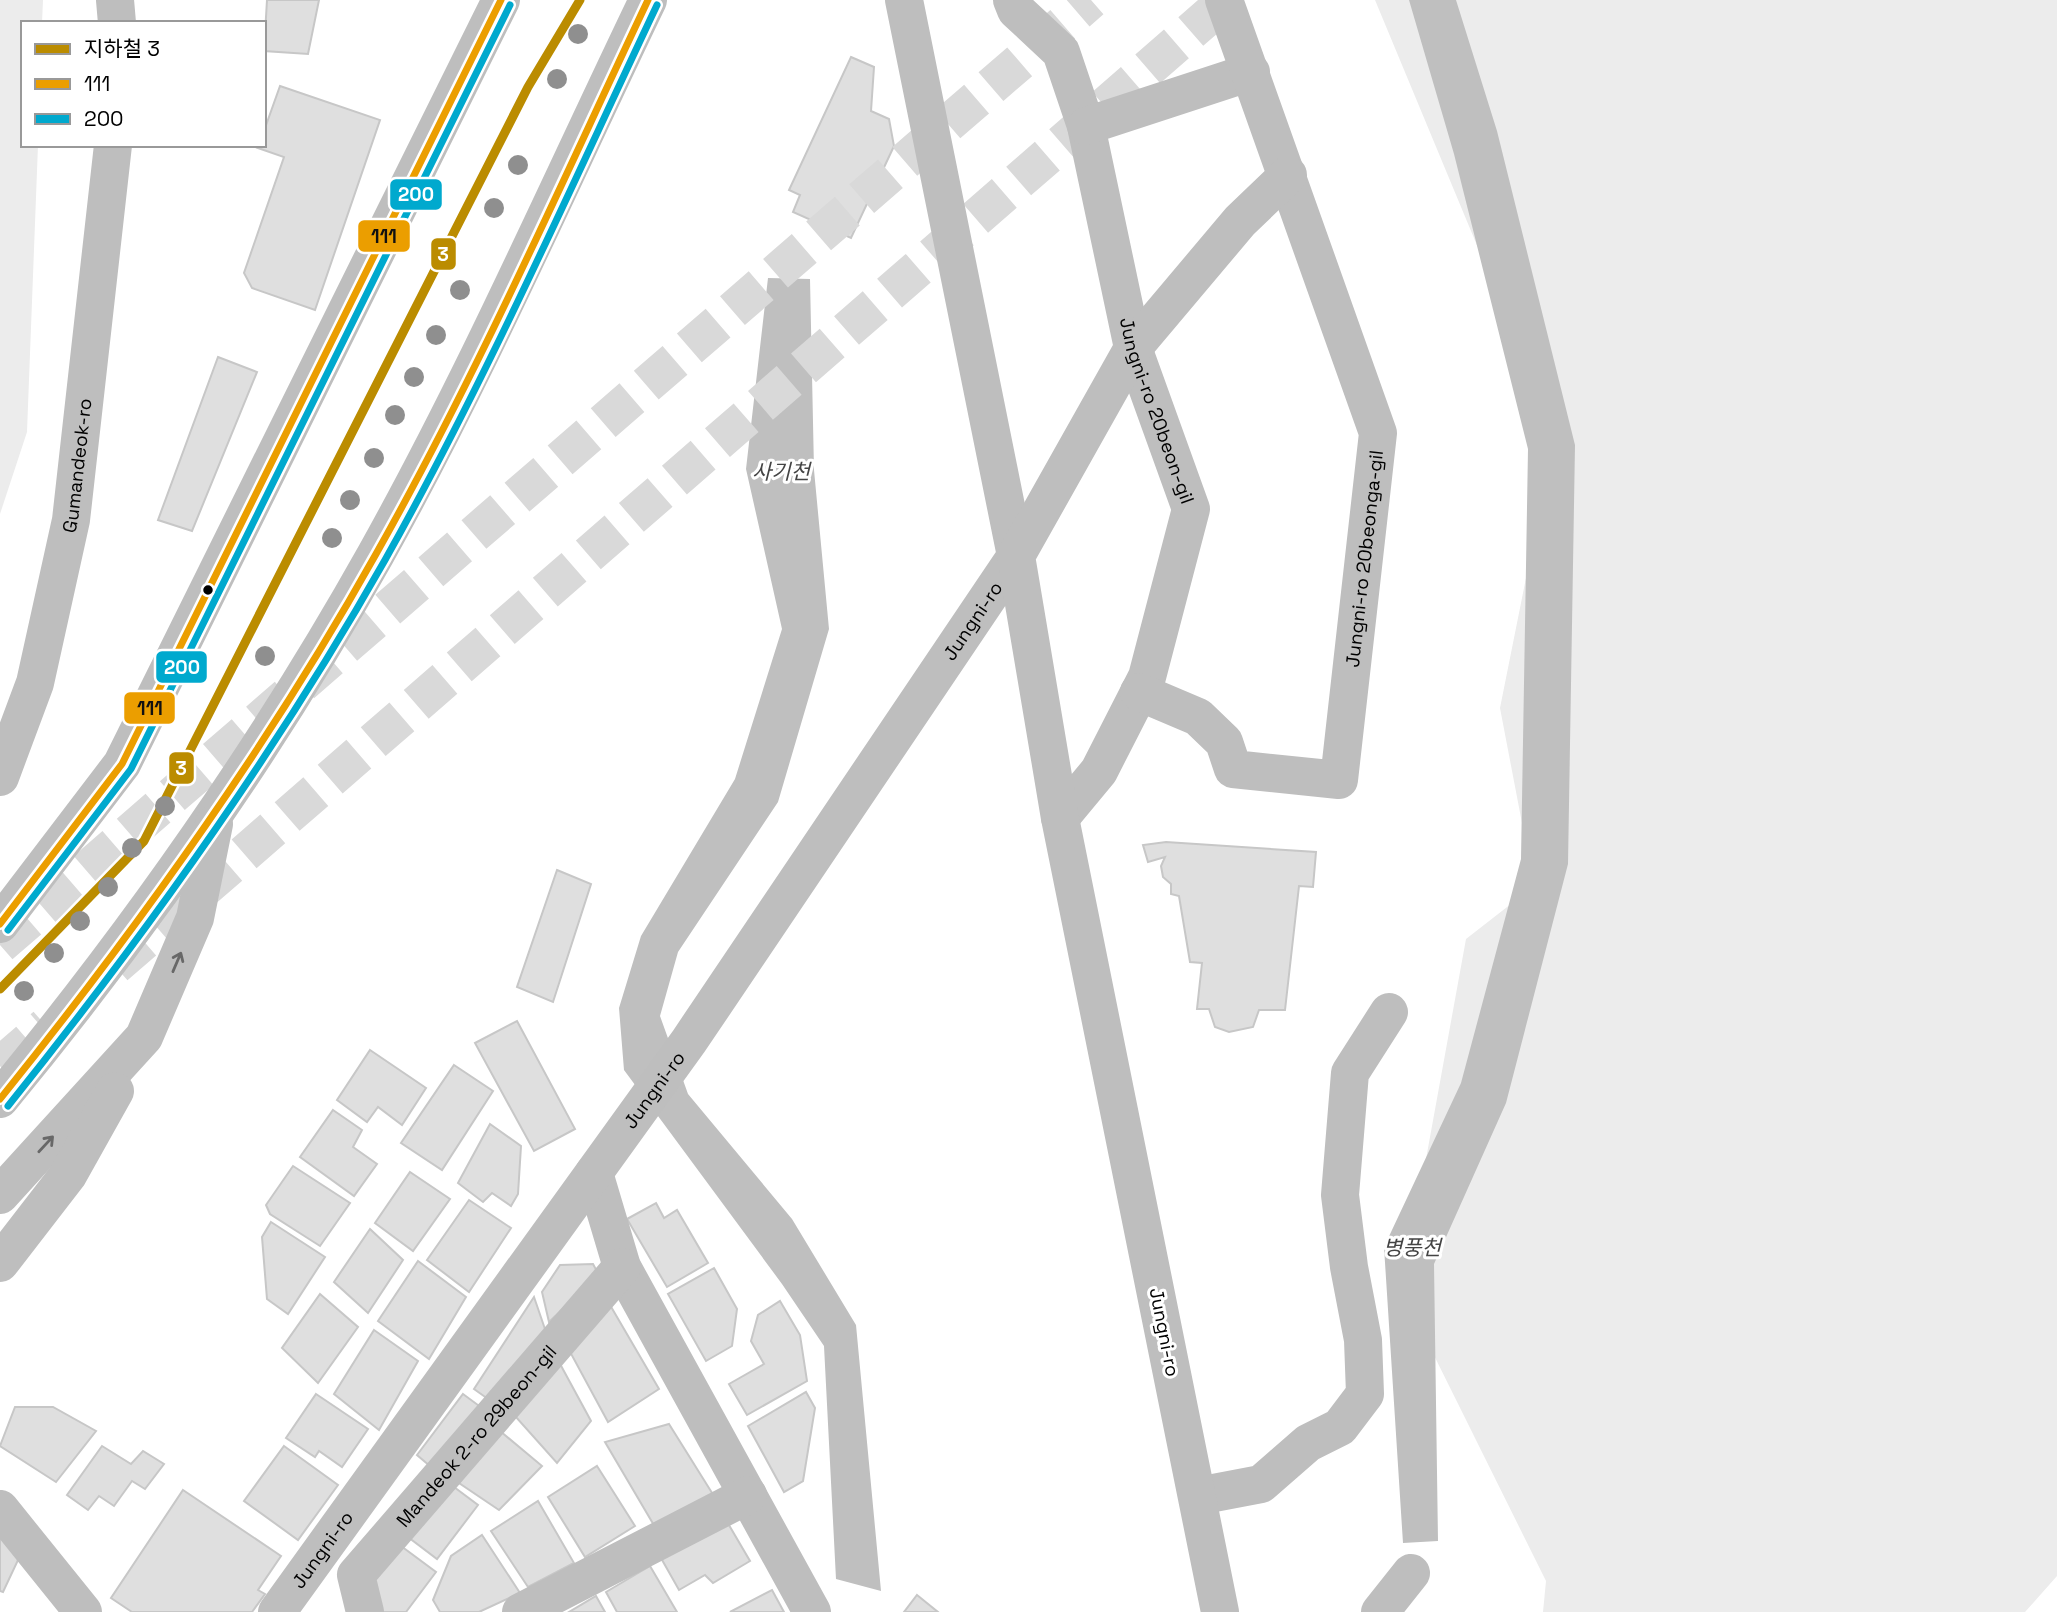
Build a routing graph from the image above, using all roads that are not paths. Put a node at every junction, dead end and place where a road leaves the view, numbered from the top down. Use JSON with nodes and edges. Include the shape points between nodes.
{"nodes":[{"id":1,"x":115,"y":0,"type":"edge"},
{"id":2,"x":501,"y":0,"type":"edge"},
{"id":3,"x":648,"y":0,"type":"edge"},
{"id":4,"x":904,"y":0,"type":"edge"},
{"id":5,"x":1012,"y":0,"type":"edge"},
{"id":6,"x":1224,"y":0,"type":"edge"},
{"id":7,"x":117,"y":21,"type":"edge"},
{"id":8,"x":1251,"y":72,"type":"junction"},
{"id":9,"x":1086,"y":126,"type":"junction"},
{"id":10,"x":113,"y":147,"type":"edge"},
{"id":11,"x":1289,"y":175,"type":"junction"},
{"id":12,"x":1133,"y":348,"type":"junction"},
{"id":13,"x":1016,"y":556,"type":"junction"},
{"id":14,"x":1139,"y":692,"type":"junction"},
{"id":15,"x":0,"y":777,"type":"edge"},
{"id":16,"x":216,"y":814,"type":"junction"},
{"id":17,"x":1060,"y":818,"type":"junction"},
{"id":18,"x":0,"y":924,"type":"edge"},
{"id":19,"x":1389,"y":1013,"type":"dead end"},
{"id":20,"x":144,"y":1037,"type":"junction"},
{"id":21,"x":0,"y":1099,"type":"edge"},
{"id":22,"x":594,"y":1174,"type":"junction"},
{"id":23,"x":0,"y":1195,"type":"edge"},
{"id":24,"x":0,"y":1263,"type":"edge"},
{"id":25,"x":622,"y":1267,"type":"junction"},
{"id":26,"x":748,"y":1495,"type":"junction"},
{"id":27,"x":1198,"y":1496,"type":"junction"},
{"id":28,"x":0,"y":1508,"type":"edge"},
{"id":29,"x":1411,"y":1573,"type":"dead end"},
{"id":30,"x":532,"y":1609,"type":"edge"},
{"id":31,"x":83,"y":1612,"type":"edge"},
{"id":32,"x":278,"y":1612,"type":"edge"},
{"id":33,"x":365,"y":1612,"type":"edge"},
{"id":34,"x":812,"y":1612,"type":"edge"},
{"id":35,"x":1220,"y":1612,"type":"edge"},
{"id":36,"x":1380,"y":1612,"type":"edge"}],
"edges":[{"from":1,"to":7,"type":"street"},
{"from":2,"to":18,"type":"street","via":[[122,764]]},
{"from":3,"to":16,"type":"street","via":[[473,366],[377,553]]},
{"from":4,"to":13,"type":"street","name":"Jungni-ro"},
{"from":5,"to":9,"type":"street","name":"Jungni-ro 20beon-gil","via":[[1016,10],[1061,51]]},
{"from":6,"to":8,"type":"street","name":"Jungni-ro 20beonga-gil"},
{"from":8,"to":9,"type":"street"},
{"from":8,"to":11,"type":"street","name":"Jungni-ro 20beonga-gil"},
{"from":9,"to":12,"type":"street","name":"Jungni-ro 20beon-gil"},
{"from":10,"to":15,"type":"street","name":"Gumandeok-ro","via":[[71,520],[35,683]]},
{"from":11,"to":12,"type":"street","via":[[1240,221]]},
{"from":11,"to":14,"type":"street","name":"Jungni-ro 20beonga-gil","via":[[1378,432],[1339,780],[1233,769],[1224,742],[1198,718]]},
{"from":12,"to":13,"type":"street"},
{"from":12,"to":14,"type":"street","name":"Jungni-ro 20beon-gil","via":[[1191,509],[1147,677]]},
{"from":13,"to":17,"type":"street","name":"Jungni-ro"},
{"from":13,"to":22,"type":"street","name":"Jungni-ro"},
{"from":14,"to":17,"type":"street","name":"Jungni-ro 20beon-gil","via":[[1099,771]]},
{"from":20,"to":16,"type":"street","one_way":true,"via":[[195,918]]},
{"from":16,"to":21,"type":"street"},
{"from":17,"to":27,"type":"street","name":"Jungni-ro"},
{"from":19,"to":27,"type":"street","via":[[1350,1073],[1340,1195],[1363,1340],[1365,1394],[1340,1427],[1308,1443],[1261,1484]]},
{"from":23,"to":20,"type":"street","one_way":true},
{"from":20,"to":24,"type":"street","via":[[68,1175]]},
{"from":22,"to":25,"type":"street"},
{"from":22,"to":32,"type":"street","name":"Jungni-ro"},
{"from":25,"to":26,"type":"street"},
{"from":25,"to":33,"type":"street","name":"Mandeok 2-ro 29beon-gil","via":[[356,1575]]},
{"from":26,"to":30,"type":"street"},
{"from":26,"to":34,"type":"street"},
{"from":27,"to":35,"type":"street","name":"Jungni-ro"},
{"from":28,"to":31,"type":"street"},
{"from":29,"to":36,"type":"street"}]}
